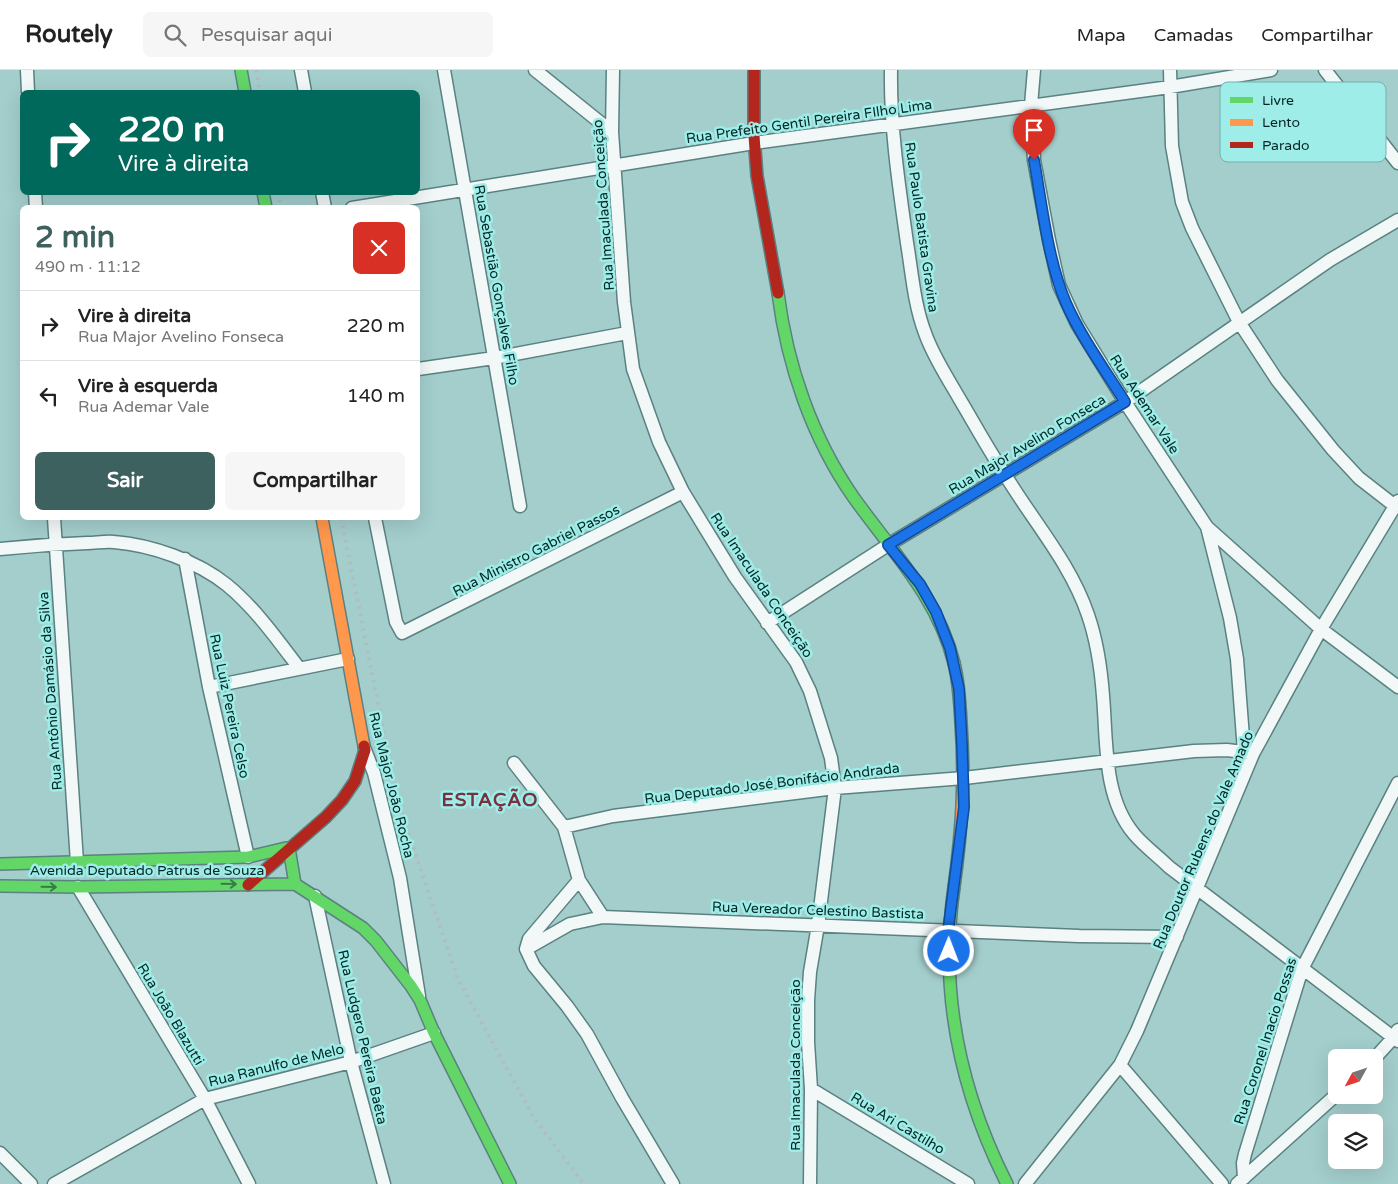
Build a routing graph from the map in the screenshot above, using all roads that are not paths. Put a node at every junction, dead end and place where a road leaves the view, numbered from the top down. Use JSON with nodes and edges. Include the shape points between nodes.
{"nodes":[{"id":1,"x":27,"y":70,"type":"edge"},
{"id":2,"x":241,"y":70,"type":"edge"},
{"id":3,"x":301,"y":70,"type":"edge"},
{"id":4,"x":444,"y":70,"type":"edge"},
{"id":5,"x":535,"y":70,"type":"edge"},
{"id":6,"x":612,"y":70,"type":"edge"},
{"id":7,"x":754,"y":70,"type":"edge"},
{"id":8,"x":891,"y":70,"type":"edge"},
{"id":9,"x":1034,"y":70,"type":"edge"},
{"id":10,"x":1170,"y":70,"type":"edge"},
{"id":11,"x":1270,"y":70,"type":"edge"},
{"id":12,"x":1325,"y":70,"type":"edge"},
{"id":13,"x":1335,"y":82,"type":"edge"},
{"id":14,"x":1170,"y":87,"type":"junction"},
{"id":15,"x":28,"y":90,"type":"edge"},
{"id":16,"x":245,"y":90,"type":"edge"},
{"id":17,"x":305,"y":90,"type":"edge"},
{"id":18,"x":1031,"y":105,"type":"junction"},
{"id":19,"x":892,"y":126,"type":"junction"},
{"id":20,"x":612,"y":132,"type":"junction"},
{"id":21,"x":754,"y":143,"type":"junction"},
{"id":22,"x":1386,"y":147,"type":"edge"},
{"id":23,"x":1398,"y":162,"type":"edge"},
{"id":24,"x":614,"y":164,"type":"junction"},
{"id":25,"x":466,"y":190,"type":"junction"},
{"id":26,"x":371,"y":205,"type":"edge"},
{"id":27,"x":1398,"y":220,"type":"edge"},
{"id":28,"x":1239,"y":322,"type":"junction"},
{"id":29,"x":627,"y":333,"type":"junction"},
{"id":30,"x":494,"y":358,"type":"junction"},
{"id":31,"x":420,"y":369,"type":"edge"},
{"id":32,"x":1125,"y":402,"type":"junction"},
{"id":33,"x":1005,"y":475,"type":"junction"},
{"id":34,"x":683,"y":492,"type":"junction"},
{"id":35,"x":1396,"y":504,"type":"edge"},
{"id":36,"x":520,"y":506,"type":"dead end"},
{"id":37,"x":54,"y":520,"type":"edge"},
{"id":38,"x":322,"y":520,"type":"edge"},
{"id":39,"x":375,"y":520,"type":"edge"},
{"id":40,"x":1207,"y":527,"type":"junction"},
{"id":41,"x":55,"y":544,"type":"junction"},
{"id":42,"x":888,"y":545,"type":"junction"},
{"id":43,"x":0,"y":549,"type":"edge"},
{"id":44,"x":186,"y":560,"type":"junction"},
{"id":45,"x":768,"y":623,"type":"junction"},
{"id":46,"x":1322,"y":629,"type":"junction"},
{"id":47,"x":348,"y":659,"type":"junction"},
{"id":48,"x":299,"y":668,"type":"junction"},
{"id":49,"x":209,"y":687,"type":"junction"},
{"id":50,"x":1398,"y":688,"type":"edge"},
{"id":51,"x":365,"y":750,"type":"junction"},
{"id":52,"x":1249,"y":753,"type":"junction"},
{"id":53,"x":1108,"y":761,"type":"junction"},
{"id":54,"x":514,"y":764,"type":"dead end"},
{"id":55,"x":964,"y":778,"type":"junction"},
{"id":56,"x":1398,"y":783,"type":"edge"},
{"id":57,"x":835,"y":788,"type":"junction"},
{"id":58,"x":564,"y":826,"type":"junction"},
{"id":59,"x":289,"y":848,"type":"junction"},
{"id":60,"x":248,"y":857,"type":"junction"},
{"id":61,"x":0,"y":864,"type":"edge"},
{"id":62,"x":266,"y":868,"type":"junction"},
{"id":63,"x":205,"y":871,"type":"junction"},
{"id":64,"x":77,"y":875,"type":"junction"},
{"id":65,"x":579,"y":880,"type":"junction"},
{"id":66,"x":248,"y":884,"type":"junction"},
{"id":67,"x":295,"y":884,"type":"junction"},
{"id":68,"x":0,"y":886,"type":"edge"},
{"id":69,"x":1198,"y":889,"type":"junction"},
{"id":70,"x":315,"y":896,"type":"junction"},
{"id":71,"x":603,"y":917,"type":"junction"},
{"id":72,"x":818,"y":925,"type":"junction"},
{"id":73,"x":948,"y":931,"type":"junction"},
{"id":74,"x":1177,"y":938,"type":"junction"},
{"id":75,"x":526,"y":949,"type":"junction"},
{"id":76,"x":1302,"y":969,"type":"junction"},
{"id":77,"x":420,"y":1000,"type":"junction"},
{"id":78,"x":434,"y":1033,"type":"junction"},
{"id":79,"x":1396,"y":1036,"type":"edge"},
{"id":80,"x":1383,"y":1050,"type":"edge"},
{"id":81,"x":351,"y":1062,"type":"junction"},
{"id":82,"x":1120,"y":1065,"type":"junction"},
{"id":83,"x":811,"y":1089,"type":"junction"},
{"id":84,"x":205,"y":1099,"type":"junction"},
{"id":85,"x":1328,"y":1102,"type":"edge"},
{"id":86,"x":0,"y":1153,"type":"edge"},
{"id":87,"x":1241,"y":1181,"type":"edge"},
{"id":88,"x":31,"y":1184,"type":"edge"},
{"id":89,"x":54,"y":1184,"type":"edge"},
{"id":90,"x":249,"y":1184,"type":"edge"},
{"id":91,"x":384,"y":1184,"type":"edge"},
{"id":92,"x":510,"y":1184,"type":"edge"},
{"id":93,"x":673,"y":1184,"type":"edge"},
{"id":94,"x":810,"y":1184,"type":"edge"},
{"id":95,"x":968,"y":1184,"type":"edge"},
{"id":96,"x":1007,"y":1184,"type":"edge"},
{"id":97,"x":1025,"y":1184,"type":"edge"},
{"id":98,"x":1222,"y":1184,"type":"edge"}],
"edges":[{"from":1,"to":15,"type":"street"},
{"from":2,"to":16,"type":"main road"},
{"from":3,"to":17,"type":"street"},
{"from":4,"to":25,"type":"street","name":"Rua Sebastião Gonçalves Filho"},
{"from":5,"to":20,"type":"street"},
{"from":6,"to":20,"type":"street","name":"Rua Imaculada Conceição"},
{"from":7,"to":21,"type":"main road"},
{"from":8,"to":19,"type":"street","name":"Rua Paulo Batista Gravina"},
{"from":9,"to":18,"type":"street","name":"Rua Ademar Vale"},
{"from":10,"to":14,"type":"street"},
{"from":11,"to":14,"type":"street","name":"Rua Prefeito Gentil Pereira FIlho Lima"},
{"from":12,"to":13,"type":"street"},
{"from":14,"to":18,"type":"street","name":"Rua Prefeito Gentil Pereira FIlho Lima"},
{"from":14,"to":28,"type":"street","via":[[1172,146],[1182,202]]},
{"from":18,"to":19,"type":"street","name":"Rua Prefeito Gentil Pereira FIlho Lima"},
{"from":18,"to":32,"type":"street","name":"Rua Ademar Vale","via":[[1034,160],[1059,285],[1077,324]]},
{"from":19,"to":21,"type":"street","name":"Rua Prefeito Gentil Pereira FIlho Lima"},
{"from":19,"to":33,"type":"street","name":"Rua Paulo Batista Gravina","via":[[920,318],[932,350]]},
{"from":20,"to":24,"type":"street","name":"Rua Imaculada Conceição"},
{"from":21,"to":24,"type":"street","name":"Rua Prefeito Gentil Pereira FIlho Lima"},
{"from":21,"to":42,"type":"main road","via":[[783,328],[799,386],[840,478]]},
{"from":22,"to":23,"type":"street"},
{"from":24,"to":25,"type":"street","name":"Rua Prefeito Gentil Pereira FIlho Lima"},
{"from":24,"to":29,"type":"street","name":"Rua Imaculada Conceição"},
{"from":25,"to":26,"type":"street","name":"Rua Prefeito Gentil Pereira FIlho Lima"},
{"from":25,"to":30,"type":"street","name":"Rua Sebastião Gonçalves Filho"},
{"from":27,"to":28,"type":"street","name":"Rua Major Avelino Fonseca","via":[[1330,260]]},
{"from":28,"to":32,"type":"street","name":"Rua Major Avelino Fonseca"},
{"from":28,"to":35,"type":"street","via":[[1277,380],[1333,450],[1359,478]]},
{"from":29,"to":30,"type":"street"},
{"from":29,"to":34,"type":"street","name":"Rua Imaculada Conceição","via":[[633,369],[652,424]]},
{"from":30,"to":31,"type":"street"},
{"from":30,"to":36,"type":"street","name":"Rua Sebastião Gonçalves Filho"},
{"from":32,"to":33,"type":"street","name":"Rua Major Avelino Fonseca"},
{"from":32,"to":40,"type":"street","name":"Rua Ademar Vale"},
{"from":33,"to":42,"type":"street","name":"Rua Major Avelino Fonseca"},
{"from":33,"to":53,"type":"street","name":"Rua Paulo Batista Gravina","via":[[1048,538],[1089,616],[1098,650]]},
{"from":34,"to":39,"type":"street","name":"Rua Ministro Gabriel Passos","via":[[402,633],[396,622]]},
{"from":34,"to":45,"type":"street","name":"Rua Imaculada Conceição","via":[[735,577]]},
{"from":35,"to":46,"type":"street","name":"Rua Doutor Rubens do Vale Amado"},
{"from":37,"to":41,"type":"street","name":"Rua Antônio Damásio da Silva"},
{"from":38,"to":47,"type":"main road","name":"Rua Major João Rocha"},
{"from":40,"to":46,"type":"street"},
{"from":40,"to":52,"type":"street","name":"Rua Ademar Vale","via":[[1230,618]]},
{"from":41,"to":43,"type":"street"},
{"from":41,"to":44,"type":"street","via":[[114,542]]},
{"from":41,"to":64,"type":"street","name":"Rua Antônio Damásio da Silva"},
{"from":42,"to":45,"type":"street","name":"Rua Major Avelino Fonseca"},
{"from":42,"to":55,"type":"main road","via":[[920,584],[946,635],[959,689]]},
{"from":44,"to":48,"type":"street","via":[[216,576],[240,597]]},
{"from":44,"to":49,"type":"street","name":"Rua Luiz Pereira Celso"},
{"from":45,"to":57,"type":"street","name":"Rua Imaculada Conceição","via":[[796,662],[810,690],[831,758]]},
{"from":46,"to":50,"type":"street"},
{"from":46,"to":52,"type":"street","name":"Rua Doutor Rubens do Vale Amado"},
{"from":47,"to":48,"type":"street"},
{"from":47,"to":51,"type":"main road","name":"Rua Major João Rocha"},
{"from":48,"to":49,"type":"street"},
{"from":49,"to":60,"type":"street","name":"Rua Luiz Pereira Celso"},
{"from":51,"to":59,"type":"main road","via":[[355,781],[342,800]]},
{"from":51,"to":77,"type":"street","name":"Rua Major João Rocha","via":[[379,790],[400,878]]},
{"from":52,"to":53,"type":"street","name":"Rua Deputado José Bonifácio Andrada","via":[[1194,751]]},
{"from":52,"to":69,"type":"street","name":"Rua Doutor Rubens do Vale Amado"},
{"from":53,"to":55,"type":"street","name":"Rua Deputado José Bonifácio Andrada"},
{"from":53,"to":69,"type":"street","name":"Rua Paulo Batista Gravina","via":[[1114,797],[1134,834]]},
{"from":54,"to":58,"type":"street"},
{"from":55,"to":57,"type":"street","name":"Rua Deputado José Bonifácio Andrada"},
{"from":55,"to":73,"type":"main road","via":[[964,807]]},
{"from":56,"to":76,"type":"street","name":"Rua Coronel Inacio Possas"},
{"from":57,"to":58,"type":"street","name":"Rua Deputado José Bonifácio Andrada","via":[[612,816]]},
{"from":57,"to":72,"type":"street","name":"Rua Imaculada Conceição"},
{"from":58,"to":65,"type":"street"},
{"from":59,"to":60,"type":"main road","name":"Avenida Deputado Patrus de Souza"},
{"from":59,"to":62,"type":"main road"},
{"from":59,"to":67,"type":"main road"},
{"from":60,"to":62,"type":"main road","name":"Rua Major João Rocha"},
{"from":60,"to":63,"type":"main road","name":"Avenida Deputado Patrus de Souza"},
{"from":61,"to":64,"type":"main road","name":"Avenida Deputado Patrus de Souza"},
{"from":62,"to":66,"type":"main road"},
{"from":62,"to":67,"type":"main road","name":"Rua Major João Rocha"},
{"from":63,"to":64,"type":"main road","name":"Avenida Deputado Patrus de Souza"},
{"from":63,"to":64,"type":"main road","name":"Avenida Deputado Patrus de Souza"},
{"from":63,"to":66,"type":"main road","name":"Avenida Deputado Patrus de Souza","one_way":true},
{"from":68,"to":64,"type":"main road","name":"Avenida Deputado Patrus de Souza","one_way":true},
{"from":64,"to":84,"type":"street","name":"Rua João Blazutti"},
{"from":65,"to":71,"type":"street"},
{"from":65,"to":75,"type":"street","via":[[530,939]]},
{"from":66,"to":67,"type":"main road","name":"Avenida Deputado Patrus de Souza"},
{"from":67,"to":70,"type":"main road","name":"Rua Major João Rocha"},
{"from":69,"to":74,"type":"street","name":"Rua Doutor Rubens do Vale Amado"},
{"from":69,"to":76,"type":"street","name":"Rua Paulo Batista Gravina"},
{"from":70,"to":77,"type":"main road","name":"Rua Major João Rocha","via":[[363,928]]},
{"from":70,"to":81,"type":"street","name":"Rua Ludgero Pereira Baêta"},
{"from":71,"to":72,"type":"street","name":"Rua Vereador Celestino Bastista"},
{"from":71,"to":75,"type":"street","name":"Rua Vereador Celestino Bastista","via":[[570,924]]},
{"from":72,"to":73,"type":"street","name":"Rua Vereador Celestino Bastista"},
{"from":72,"to":83,"type":"street","name":"Rua Imaculada Conceição","via":[[808,1000]]},
{"from":73,"to":74,"type":"street","name":"Rua Vereador Celestino Bastista"},
{"from":73,"to":96,"type":"main road","via":[[952,1008],[958,1048],[979,1125]]},
{"from":74,"to":82,"type":"street","name":"Rua Doutor Rubens do Vale Amado"},
{"from":75,"to":93,"type":"street","via":[[534,966],[587,1034]]},
{"from":76,"to":79,"type":"street","name":"Rua Paulo Batista Gravina"},
{"from":76,"to":87,"type":"street","name":"Rua Coronel Inacio Possas","via":[[1245,1154]]},
{"from":77,"to":78,"type":"main road","name":"Rua Major João Rocha"},
{"from":78,"to":81,"type":"street","name":"Rua Ranulfo de Melo"},
{"from":78,"to":92,"type":"main road","name":"Rua Major João Rocha"},
{"from":79,"to":80,"type":"street"},
{"from":81,"to":84,"type":"street","name":"Rua Ranulfo de Melo"},
{"from":81,"to":91,"type":"street","name":"Rua Ludgero Pereira Baêta"},
{"from":82,"to":97,"type":"street","name":"Rua Doutor Rubens do Vale Amado"},
{"from":82,"to":98,"type":"street"},
{"from":83,"to":94,"type":"street","name":"Rua Imaculada Conceição"},
{"from":83,"to":95,"type":"street","name":"Rua Ari Castilho"},
{"from":84,"to":89,"type":"street","name":"Rua Ranulfo de Melo"},
{"from":84,"to":90,"type":"street","name":"Rua João Blazutti"},
{"from":85,"to":87,"type":"street"},
{"from":86,"to":88,"type":"street"}]}
